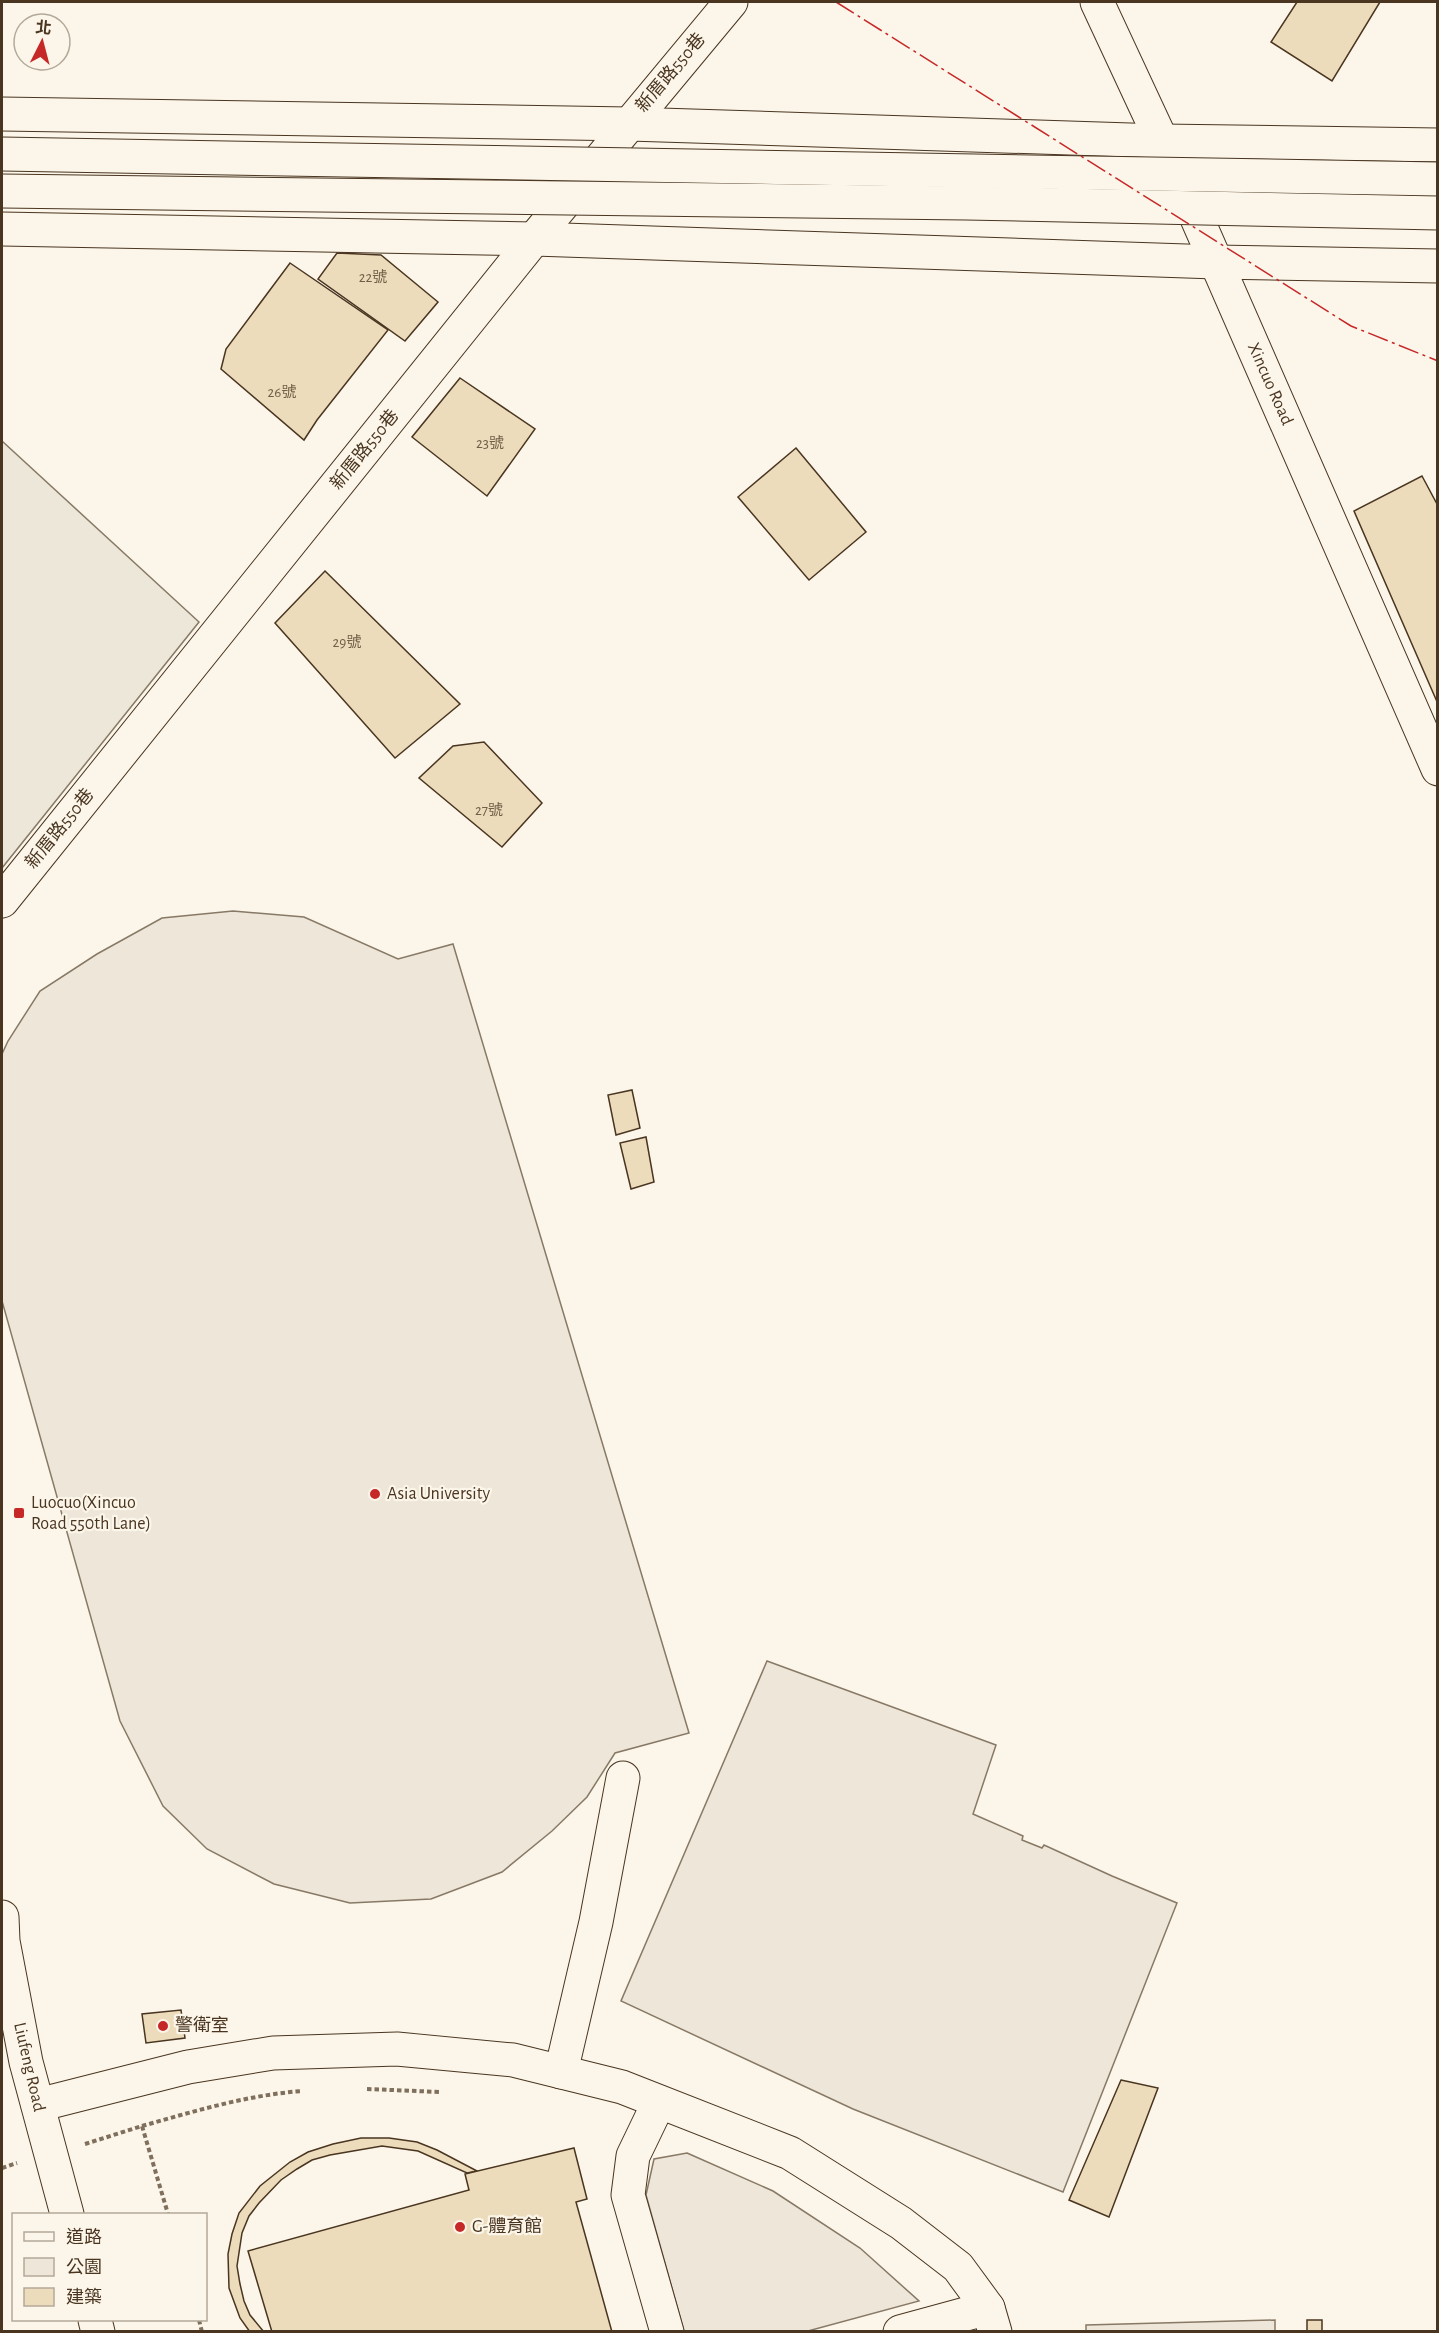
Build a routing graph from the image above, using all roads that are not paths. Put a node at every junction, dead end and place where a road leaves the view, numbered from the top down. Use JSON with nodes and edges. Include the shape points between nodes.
{"nodes":[{"id":1,"x":731,"y":2,"type":"edge"},
{"id":2,"x":1097,"y":2,"type":"edge"},
{"id":3,"x":2,"y":114,"type":"edge"},
{"id":4,"x":629,"y":124,"type":"junction"},
{"id":5,"x":1161,"y":141,"type":"junction"},
{"id":6,"x":1437,"y":145,"type":"edge"},
{"id":7,"x":2,"y":154,"type":"edge"},
{"id":8,"x":1437,"y":179,"type":"edge"},
{"id":9,"x":2,"y":191,"type":"edge"},
{"id":10,"x":1437,"y":213,"type":"edge"},
{"id":11,"x":2,"y":229,"type":"edge"},
{"id":12,"x":534,"y":239,"type":"junction"},
{"id":13,"x":1216,"y":262,"type":"junction"},
{"id":14,"x":1437,"y":266,"type":"edge"},
{"id":15,"x":1437,"y":769,"type":"edge"},
{"id":16,"x":2,"y":902,"type":"edge"},
{"id":17,"x":623,"y":1778,"type":"dead end"},
{"id":18,"x":2,"y":1917,"type":"edge"},
{"id":19,"x":12,"y":2049,"type":"edge"},
{"id":20,"x":561,"y":2072,"type":"junction"},
{"id":21,"x":659,"y":2102,"type":"junction"},
{"id":22,"x":38,"y":2105,"type":"junction"},
{"id":23,"x":67,"y":2213,"type":"edge"},
{"id":24,"x":991,"y":2320,"type":"edge"},
{"id":25,"x":667,"y":2331,"type":"edge"},
{"id":26,"x":900,"y":2331,"type":"edge"}],
"edges":[{"from":1,"to":4,"type":"main road","name":"新厝路550巷"},
{"from":2,"to":5,"type":"main road","name":"Xincuo Road"},
{"from":3,"to":4,"type":"main road"},
{"from":4,"to":5,"type":"main road"},
{"from":4,"to":12,"type":"main road","name":"新厝路550巷"},
{"from":5,"to":6,"type":"main road"},
{"from":5,"to":13,"type":"main road","name":"Xincuo Road"},
{"from":7,"to":8,"type":"main road","bridge":true},
{"from":9,"to":10,"type":"main road","bridge":true},
{"from":11,"to":12,"type":"main road"},
{"from":12,"to":13,"type":"main road"},
{"from":12,"to":16,"type":"main road","name":"新厝路550巷"},
{"from":13,"to":14,"type":"main road"},
{"from":13,"to":15,"type":"main road","name":"Xincuo Road"},
{"from":17,"to":20,"type":"main road","via":[[596,1922]]},
{"from":18,"to":19,"type":"main road","name":"Liufeng Road"},
{"from":19,"to":22,"type":"main road","name":"Liufeng Road"},
{"from":20,"to":21,"type":"main road","via":[[622,2087]]},
{"from":20,"to":22,"type":"main road","via":[[513,2060],[397,2049],[273,2053],[188,2067]]},
{"from":21,"to":24,"type":"main road","via":[[790,2153],[901,2223],[957,2267]]},
{"from":21,"to":25,"type":"main road","via":[[633,2156],[628,2195]]},
{"from":22,"to":23,"type":"main road","name":"Liufeng Road"},
{"from":24,"to":26,"type":"main road"}]}
